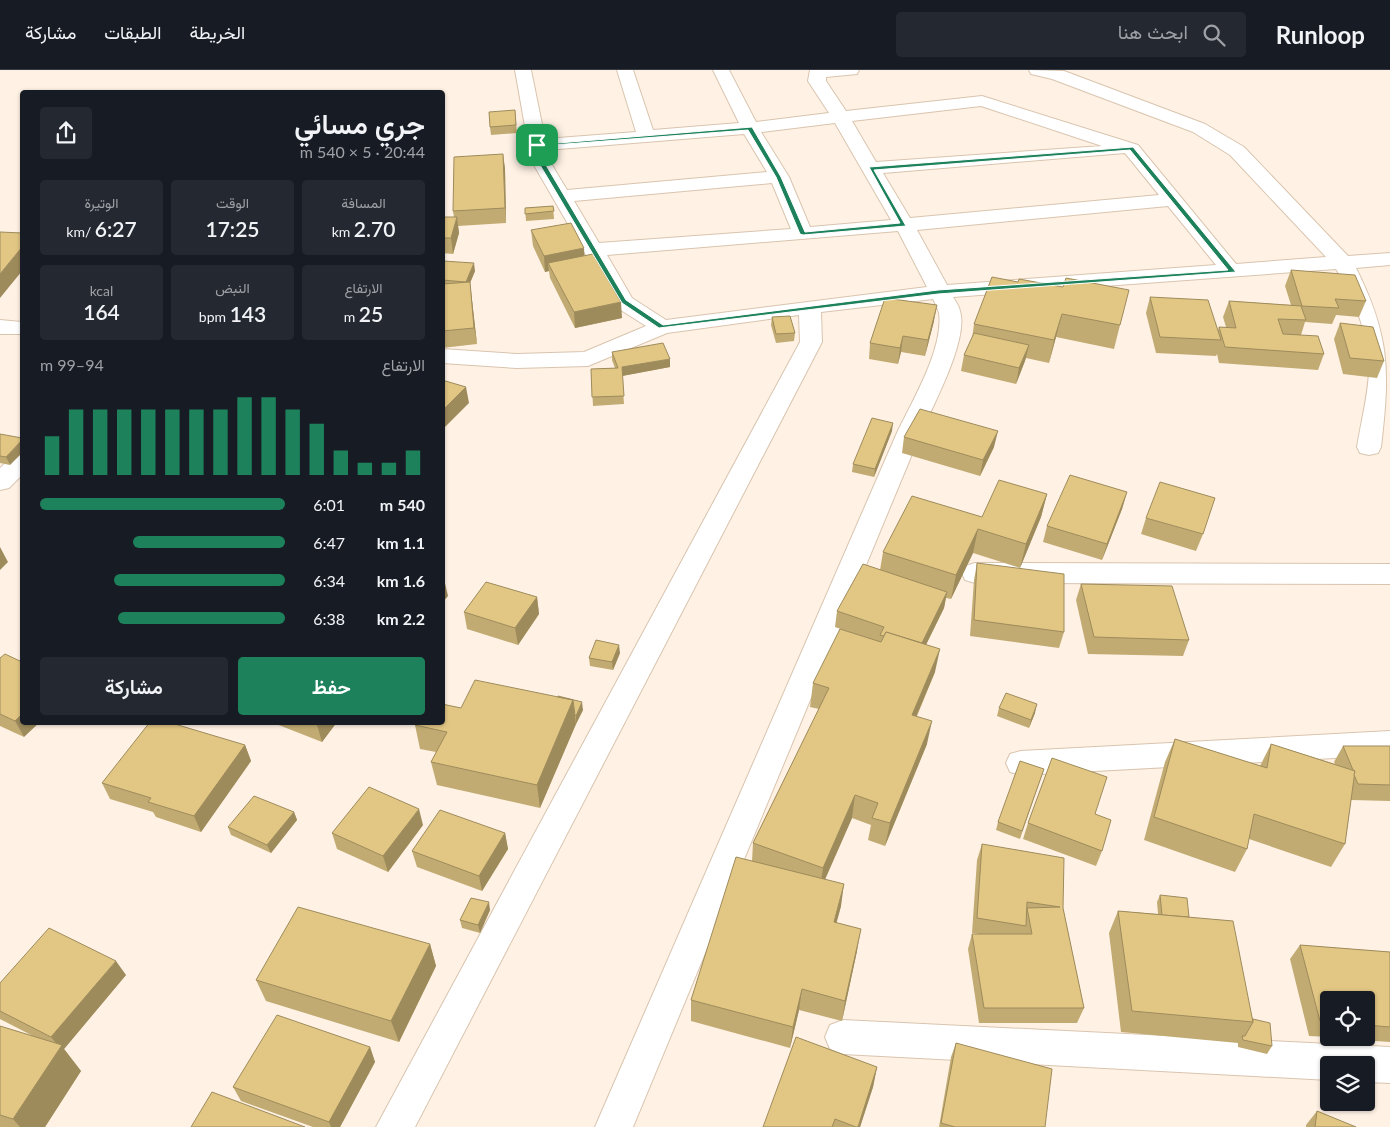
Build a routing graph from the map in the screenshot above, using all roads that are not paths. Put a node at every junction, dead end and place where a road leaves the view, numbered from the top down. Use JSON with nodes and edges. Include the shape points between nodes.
{"nodes":[{"id":1,"x":523,"y":70,"type":"edge"},
{"id":2,"x":624,"y":70,"type":"edge"},
{"id":3,"x":721,"y":70,"type":"edge"},
{"id":4,"x":851,"y":70,"type":"edge"},
{"id":5,"x":1037,"y":70,"type":"edge"},
{"id":6,"x":819,"y":71,"type":"edge"},
{"id":7,"x":840,"y":116,"type":"junction"},
{"id":8,"x":750,"y":128,"type":"junction"},
{"id":9,"x":646,"y":136,"type":"junction"},
{"id":10,"x":537,"y":145,"type":"junction"},
{"id":11,"x":1131,"y":149,"type":"junction"},
{"id":12,"x":871,"y":168,"type":"junction"},
{"id":13,"x":779,"y":177,"type":"junction"},
{"id":14,"x":561,"y":196,"type":"junction"},
{"id":15,"x":1173,"y":200,"type":"junction"},
{"id":16,"x":904,"y":224,"type":"junction"},
{"id":17,"x":803,"y":234,"type":"junction"},
{"id":18,"x":593,"y":250,"type":"junction"},
{"id":19,"x":1390,"y":259,"type":"edge"},
{"id":20,"x":1342,"y":263,"type":"junction"},
{"id":21,"x":1232,"y":272,"type":"junction"},
{"id":22,"x":938,"y":292,"type":"junction"},
{"id":23,"x":810,"y":306,"type":"junction"},
{"id":24,"x":0,"y":326,"type":"edge"},
{"id":25,"x":662,"y":327,"type":"junction"},
{"id":26,"x":20,"y":328,"type":"edge"},
{"id":27,"x":445,"y":356,"type":"edge"},
{"id":28,"x":1369,"y":447,"type":"dead end"},
{"id":29,"x":20,"y":464,"type":"edge"},
{"id":30,"x":0,"y":482,"type":"edge"},
{"id":31,"x":974,"y":573,"type":"edge"},
{"id":32,"x":1390,"y":574,"type":"edge"},
{"id":33,"x":1390,"y":743,"type":"edge"},
{"id":34,"x":1021,"y":763,"type":"edge"},
{"id":35,"x":843,"y":1038,"type":"dead end"},
{"id":36,"x":1390,"y":1065,"type":"edge"},
{"id":37,"x":395,"y":1127,"type":"edge"},
{"id":38,"x":614,"y":1127,"type":"edge"}],
"edges":[{"from":1,"to":10,"type":"street"},
{"from":2,"to":9,"type":"street"},
{"from":3,"to":8,"type":"street"},
{"from":4,"to":6,"type":"street"},
{"from":5,"to":20,"type":"street","via":[[1199,128],[1237,151]]},
{"from":6,"to":7,"type":"street","via":[[817,81]]},
{"from":7,"to":8,"type":"street"},
{"from":7,"to":11,"type":"street","via":[[982,101]]},
{"from":7,"to":12,"type":"street"},
{"from":8,"to":9,"type":"street"},
{"from":8,"to":13,"type":"street"},
{"from":9,"to":10,"type":"street"},
{"from":10,"to":14,"type":"street","via":[[540,160]]},
{"from":11,"to":12,"type":"street"},
{"from":11,"to":15,"type":"street"},
{"from":12,"to":16,"type":"street"},
{"from":13,"to":14,"type":"street"},
{"from":13,"to":17,"type":"street"},
{"from":14,"to":18,"type":"street"},
{"from":15,"to":16,"type":"street"},
{"from":15,"to":21,"type":"street"},
{"from":16,"to":17,"type":"street"},
{"from":16,"to":22,"type":"street"},
{"from":17,"to":18,"type":"street"},
{"from":18,"to":25,"type":"street","via":[[624,302]]},
{"from":19,"to":20,"type":"street"},
{"from":20,"to":21,"type":"street"},
{"from":20,"to":28,"type":"street","via":[[1363,296],[1377,338],[1380,372]]},
{"from":21,"to":22,"type":"street"},
{"from":22,"to":23,"type":"street"},
{"from":22,"to":38,"type":"street","via":[[950,312],[950,330],[942,360]]},
{"from":23,"to":25,"type":"street"},
{"from":23,"to":37,"type":"street","via":[[811,342]]},
{"from":24,"to":26,"type":"street"},
{"from":25,"to":27,"type":"street","via":[[588,359],[517,361]]},
{"from":29,"to":30,"type":"street"},
{"from":31,"to":32,"type":"street"},
{"from":33,"to":34,"type":"street"},
{"from":35,"to":36,"type":"street"}]}
